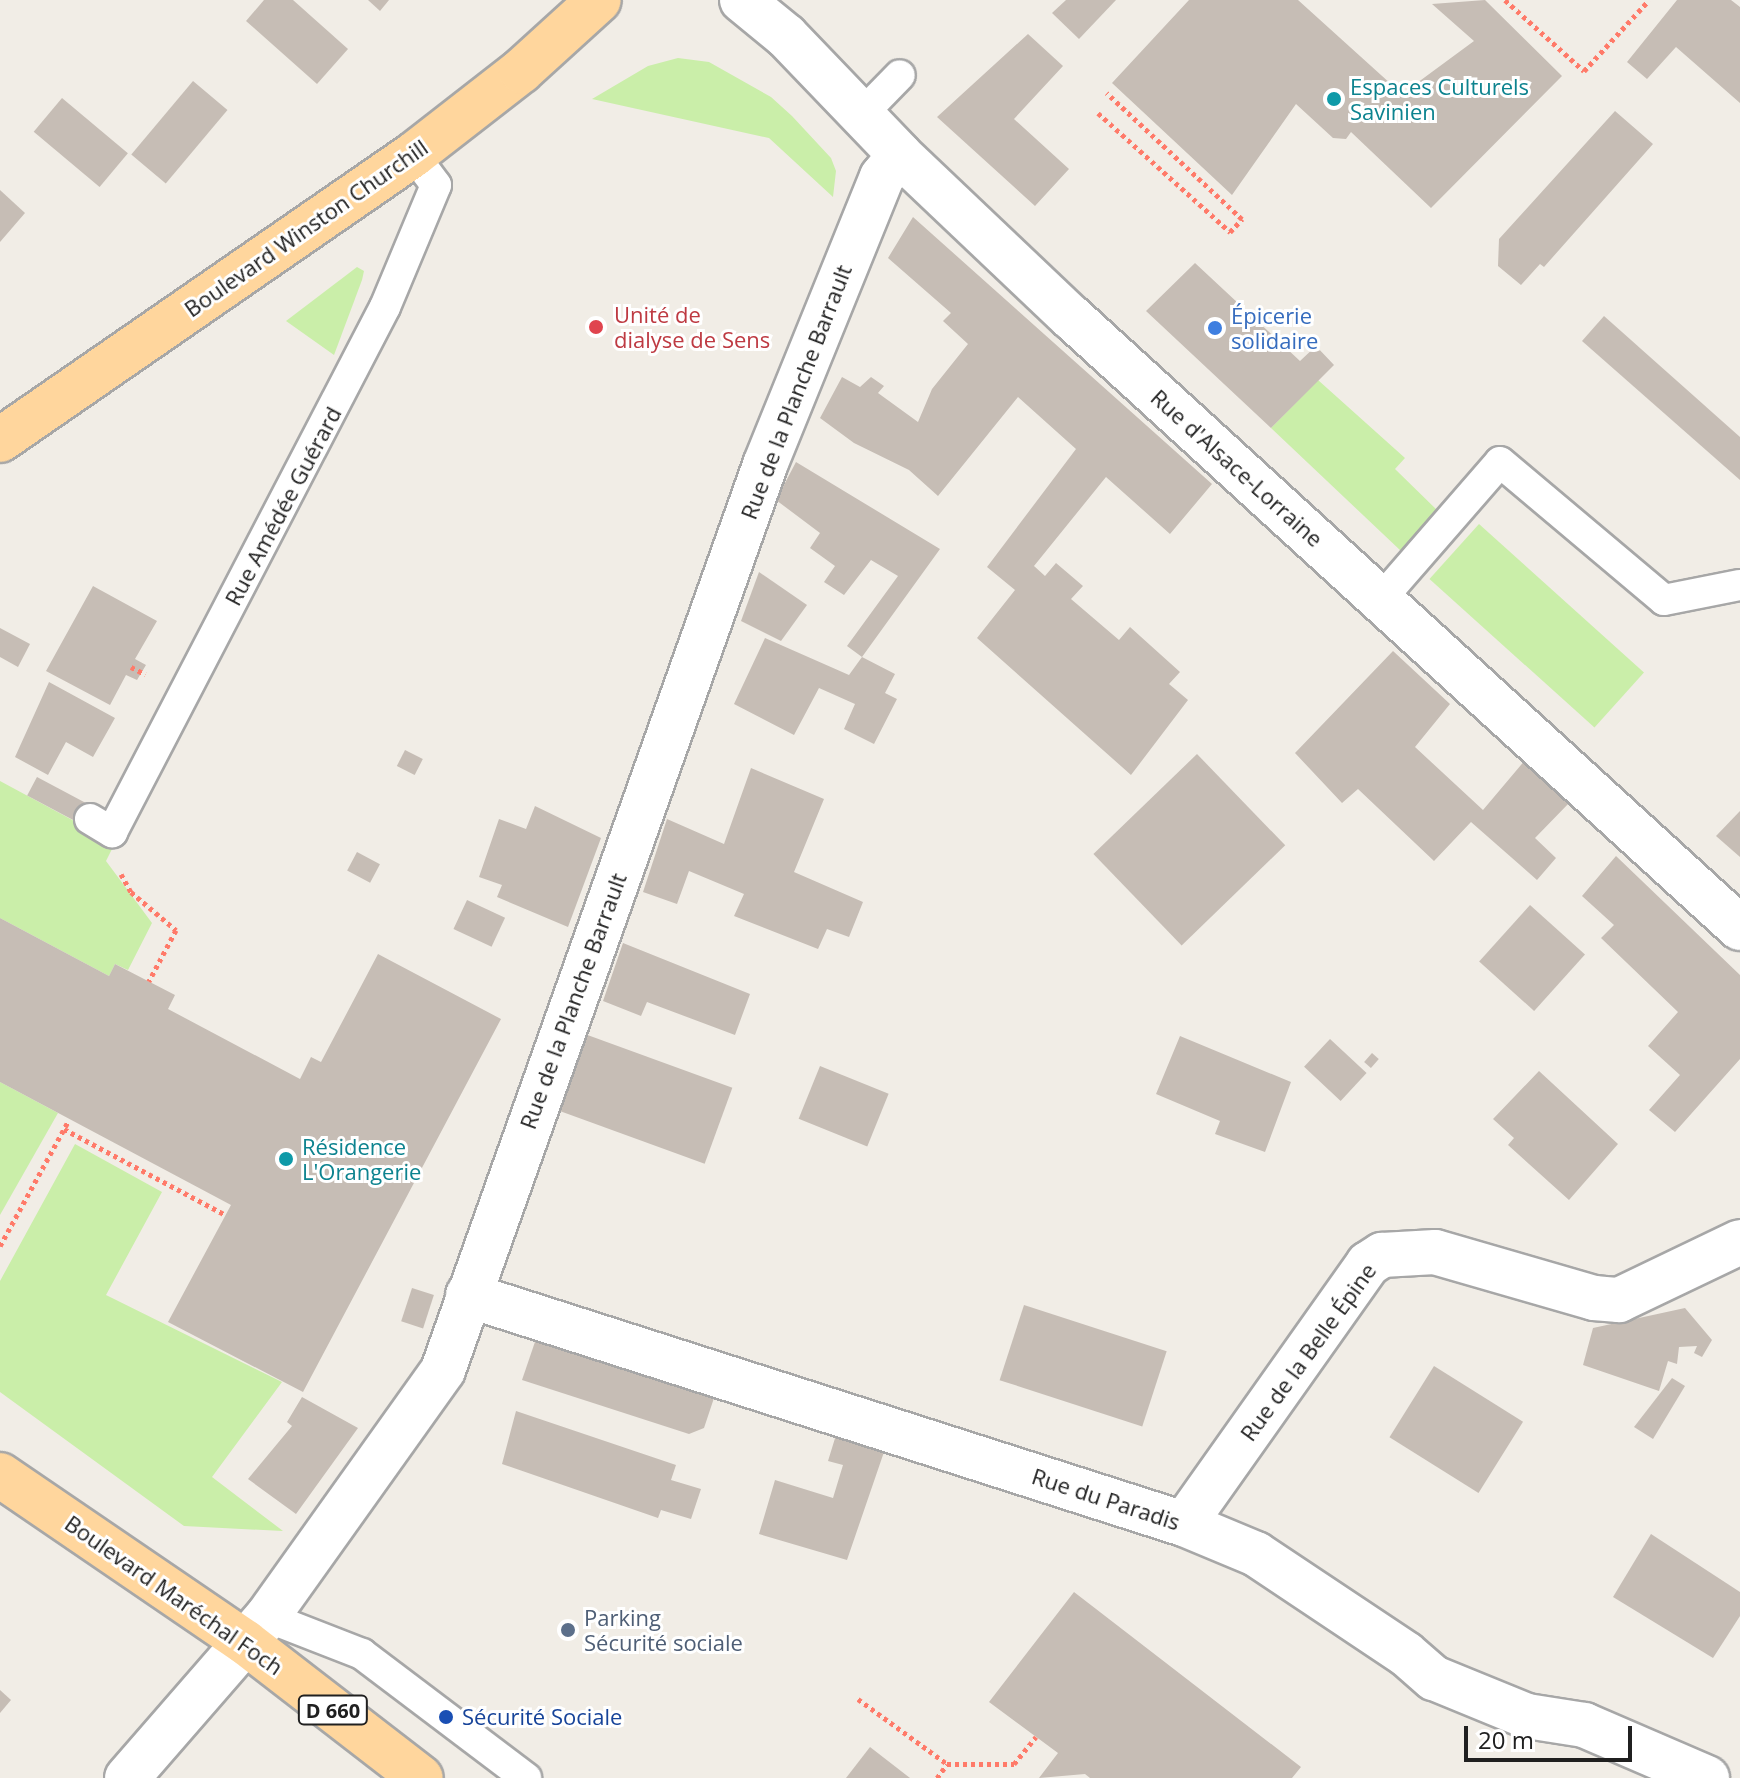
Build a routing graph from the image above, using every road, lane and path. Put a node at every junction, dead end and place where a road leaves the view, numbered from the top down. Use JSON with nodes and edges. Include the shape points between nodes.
{"nodes":[{"id":1,"x":599,"y":0,"type":"edge"},
{"id":2,"x":742,"y":0,"type":"edge"},
{"id":3,"x":1505,"y":0,"type":"edge"},
{"id":4,"x":1649,"y":0,"type":"edge"},
{"id":5,"x":900,"y":75,"type":"dead end"},
{"id":6,"x":1107,"y":93,"type":"dead end"},
{"id":7,"x":1098,"y":113,"type":"dead end"},
{"id":8,"x":862,"y":114,"type":"junction"},
{"id":9,"x":413,"y":155,"type":"junction"},
{"id":10,"x":900,"y":155,"type":"junction"},
{"id":11,"x":0,"y":440,"type":"edge"},
{"id":12,"x":1740,"y":585,"type":"edge"},
{"id":13,"x":1381,"y":599,"type":"junction"},
{"id":14,"x":101,"y":826,"type":"joint"},
{"id":15,"x":1740,"y":928,"type":"edge"},
{"id":16,"x":149,"y":981,"type":"dead end"},
{"id":17,"x":68,"y":1122,"type":"dead end"},
{"id":18,"x":64,"y":1129,"type":"junction"},
{"id":19,"x":224,"y":1214,"type":"dead end"},
{"id":20,"x":1740,"y":1242,"type":"edge"},
{"id":21,"x":0,"y":1246,"type":"edge"},
{"id":22,"x":468,"y":1295,"type":"junction"},
{"id":23,"x":0,"y":1465,"type":"edge"},
{"id":24,"x":0,"y":1475,"type":"edge"},
{"id":25,"x":48,"y":1508,"type":"junction"},
{"id":26,"x":1184,"y":1524,"type":"junction"},
{"id":27,"x":256,"y":1630,"type":"junction"},
{"id":28,"x":858,"y":1699,"type":"dead end"},
{"id":29,"x":1036,"y":1737,"type":"dead end"},
{"id":30,"x":947,"y":1764,"type":"junction"},
{"id":31,"x":127,"y":1778,"type":"edge"},
{"id":32,"x":421,"y":1778,"type":"edge"},
{"id":33,"x":526,"y":1778,"type":"edge"},
{"id":34,"x":937,"y":1778,"type":"edge"},
{"id":35,"x":1707,"y":1778,"type":"edge"}],
"edges":[{"from":1,"to":9,"type":"main road","name":"Boulevard Winston Churchill","via":[[521,71]]},
{"from":2,"to":8,"type":"street","name":"Rue d'Alsace-Lorraine","via":[[786,36]]},
{"from":3,"to":4,"type":"path","via":[[1584,71]]},
{"from":5,"to":8,"type":"lane"},
{"from":6,"to":7,"type":"path","via":[[1242,219],[1230,232]]},
{"from":8,"to":10,"type":"street","name":"Rue d'Alsace-Lorraine"},
{"from":9,"to":11,"type":"main road","name":"Boulevard Winston Churchill"},
{"from":9,"to":14,"type":"lane","name":"Rue Amédée Guérard","via":[[436,185],[385,307]]},
{"from":10,"to":13,"type":"street","name":"Rue d'Alsace-Lorraine"},
{"from":10,"to":22,"type":"street","name":"Rue de la Planche Barrault","via":[[882,177],[765,465]]},
{"from":12,"to":13,"type":"lane","via":[[1664,600],[1500,462]]},
{"from":13,"to":15,"type":"street","name":"Rue d'Alsace-Lorraine"},
{"from":14,"to":16,"type":"path","via":[[124,839],[114,862],[131,892],[176,930]]},
{"from":17,"to":18,"type":"path"},
{"from":18,"to":19,"type":"path"},
{"from":18,"to":21,"type":"path"},
{"from":20,"to":26,"type":"street","name":"Rue de la Belle Épine","via":[[1619,1300],[1594,1298],[1435,1252],[1382,1255],[1368,1264]]},
{"from":22,"to":26,"type":"street","name":"Rue du Paradis"},
{"from":22,"to":27,"type":"street","name":"Rue de la Planche Barrault","via":[[443,1370]]},
{"from":23,"to":25,"type":"main road","number":"D 660"},
{"from":24,"to":25,"type":"main road","name":"Boulevard Maréchal Foch","number":"D 660"},
{"from":25,"to":27,"type":"main road","name":"Boulevard Maréchal Foch","number":"D 660"},
{"from":26,"to":35,"type":"street","name":"Rue du Paradis","via":[[1256,1554],[1434,1678],[1527,1716],[1584,1725]]},
{"from":27,"to":31,"type":"street","name":"Rue de la Planche Barrault"},
{"from":27,"to":32,"type":"main road","name":"Boulevard Maréchal Foch","number":"D 660"},
{"from":27,"to":33,"type":"lane","via":[[362,1654]]},
{"from":28,"to":30,"type":"path"},
{"from":29,"to":30,"type":"path","via":[[1014,1764]]},
{"from":30,"to":34,"type":"path"}]}
